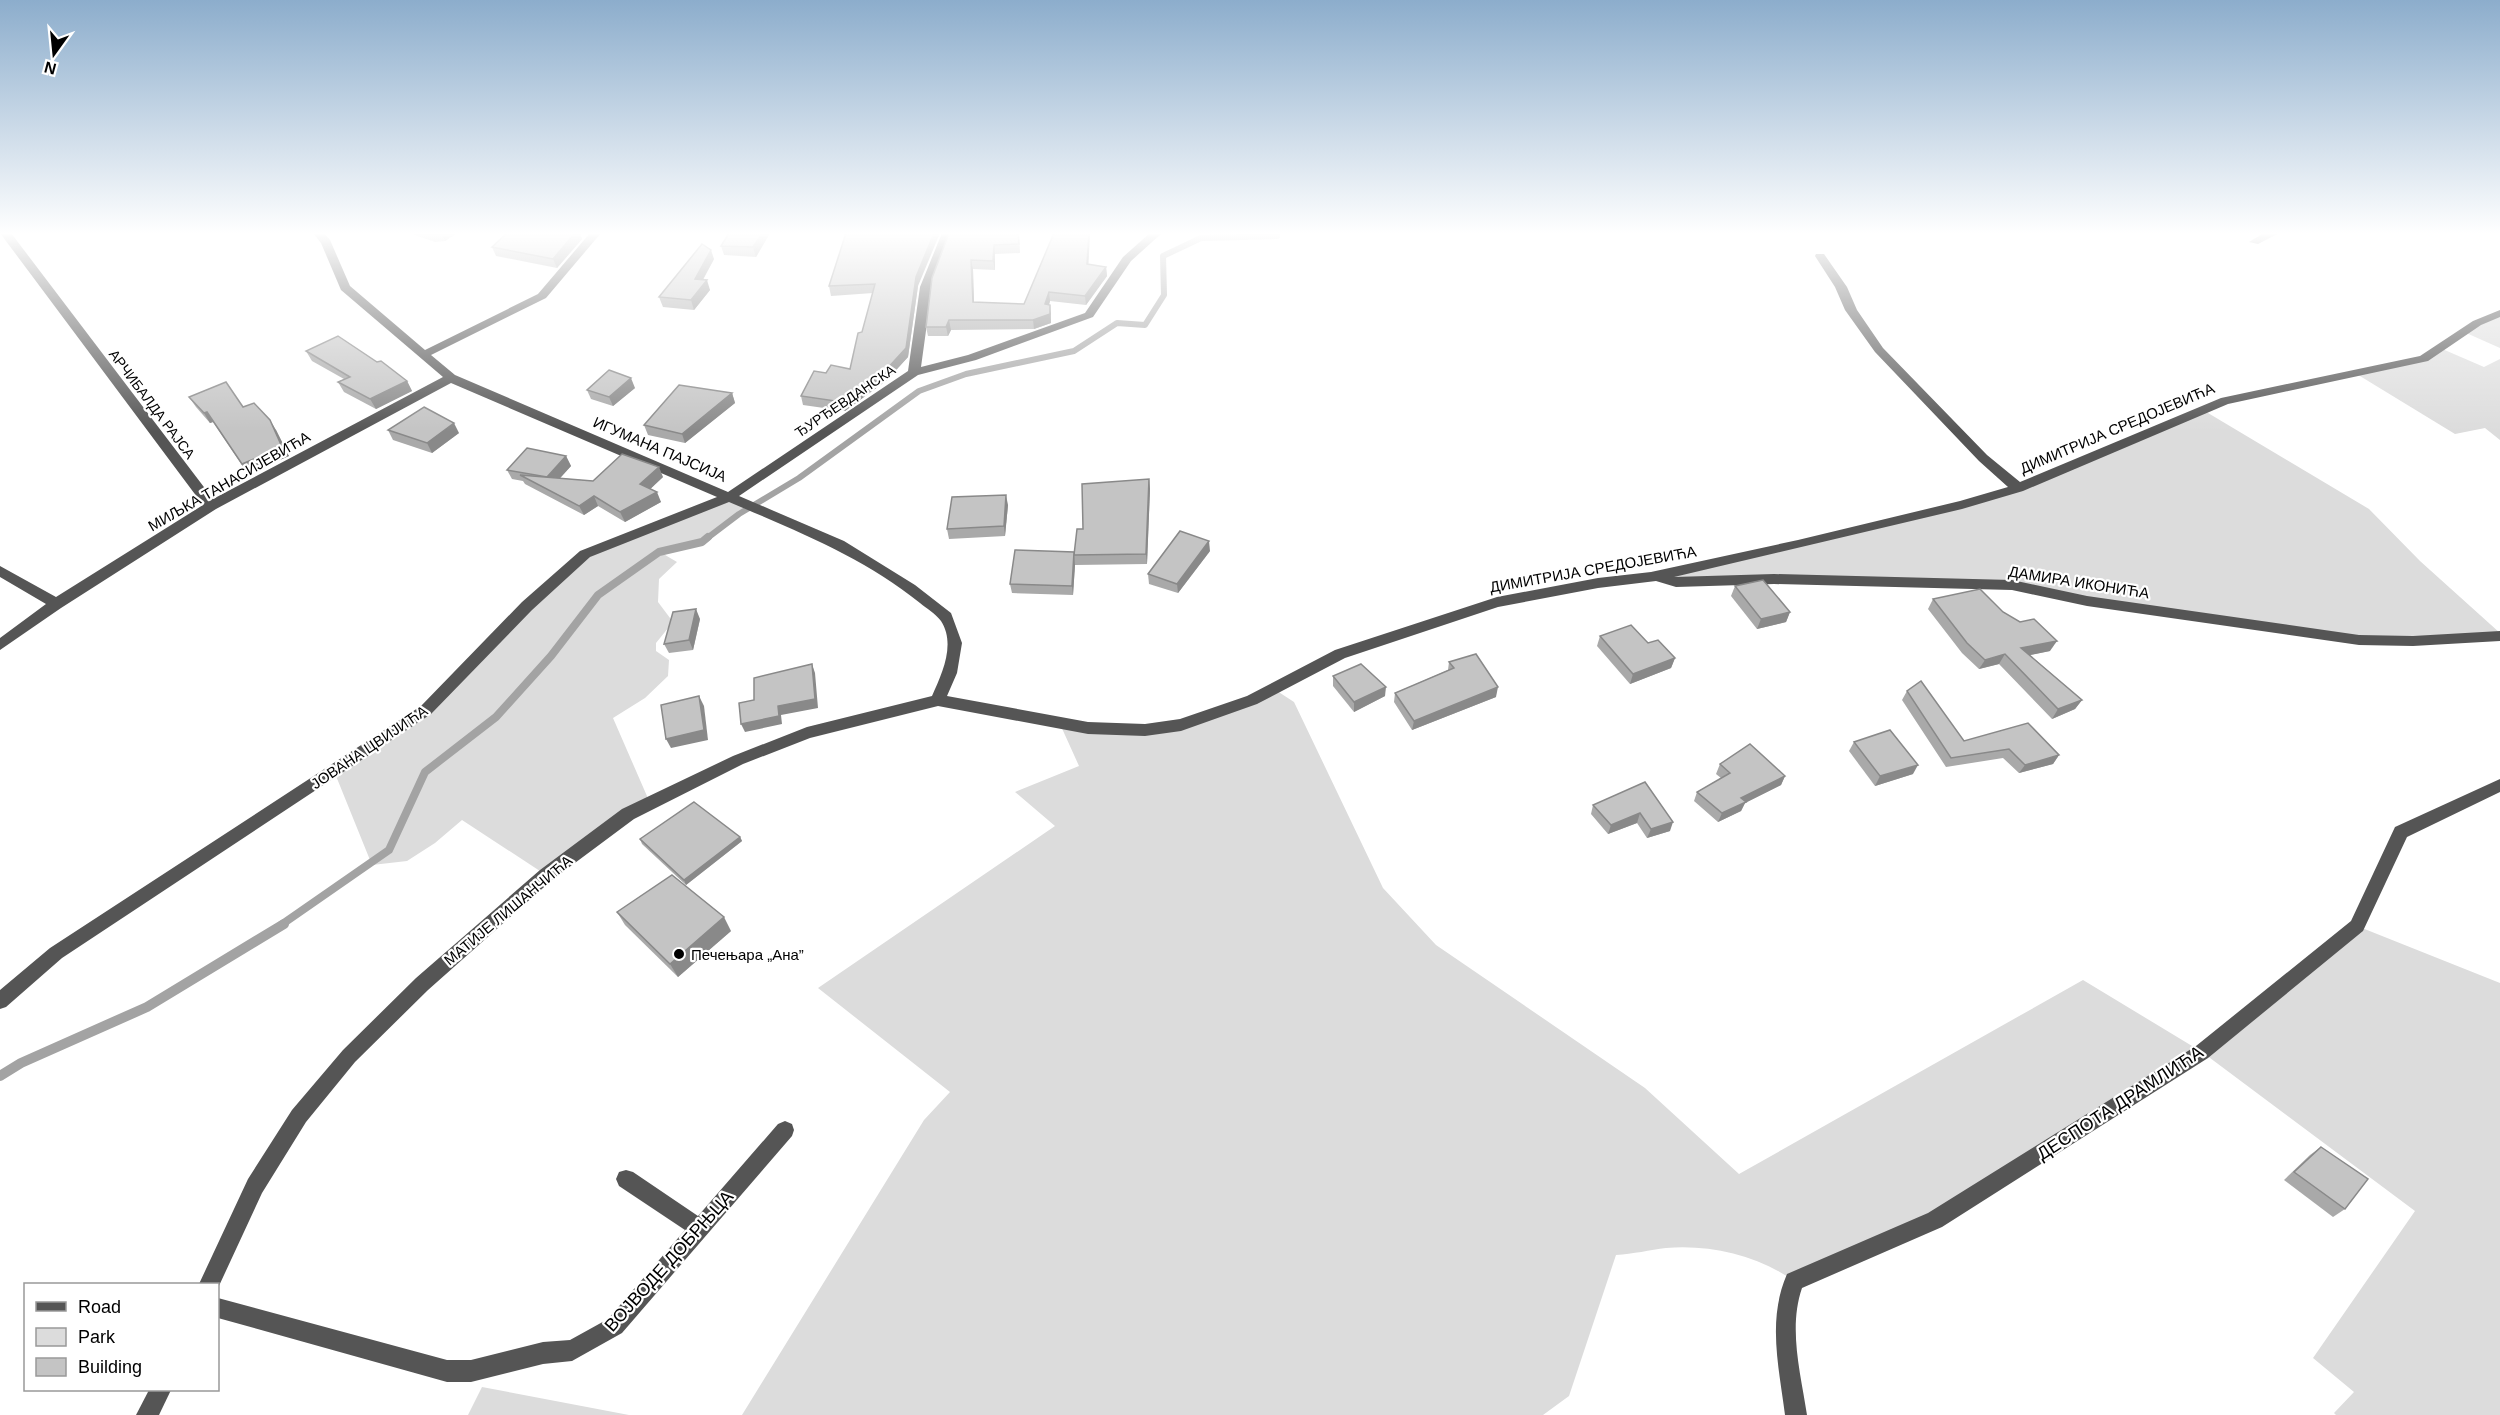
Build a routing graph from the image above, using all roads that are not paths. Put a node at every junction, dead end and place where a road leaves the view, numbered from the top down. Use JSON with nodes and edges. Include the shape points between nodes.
{"nodes":[{"id":1,"x":55,"y":299,"type":"edge"},
{"id":2,"x":358,"y":299,"type":"edge"},
{"id":3,"x":536,"y":299,"type":"edge"},
{"id":4,"x":924,"y":299,"type":"edge"},
{"id":5,"x":1100,"y":299,"type":"edge"},
{"id":6,"x":1846,"y":299,"type":"edge"},
{"id":7,"x":2500,"y":314,"type":"edge"},
{"id":8,"x":425,"y":354,"type":"junction"},
{"id":9,"x":914,"y":372,"type":"junction"},
{"id":10,"x":451,"y":378,"type":"junction"},
{"id":11,"x":2018,"y":488,"type":"junction"},
{"id":12,"x":731,"y":496,"type":"junction"},
{"id":13,"x":211,"y":507,"type":"junction"},
{"id":14,"x":0,"y":571,"type":"edge"},
{"id":15,"x":1651,"y":577,"type":"junction"},
{"id":16,"x":56,"y":604,"type":"junction"},
{"id":17,"x":2500,"y":636,"type":"edge"},
{"id":18,"x":0,"y":645,"type":"edge"},
{"id":19,"x":938,"y":700,"type":"junction"},
{"id":20,"x":2500,"y":785,"type":"edge"},
{"id":21,"x":0,"y":1001,"type":"edge"},
{"id":22,"x":785,"y":1130,"type":"dead end"},
{"id":23,"x":626,"y":1179,"type":"dead end"},
{"id":24,"x":699,"y":1227,"type":"junction"},
{"id":25,"x":209,"y":1283,"type":"edge"},
{"id":26,"x":219,"y":1308,"type":"edge"},
{"id":27,"x":159,"y":1391,"type":"edge"},
{"id":28,"x":147,"y":1415,"type":"edge"},
{"id":29,"x":1796,"y":1415,"type":"edge"}],
"edges":[{"from":1,"to":13,"type":"street","name":"АРЧИБАЛДА РАЈСА"},
{"from":2,"to":8,"type":"street","name":"ИГУМАНА ПАЈСИЈА"},
{"from":3,"to":8,"type":"street"},
{"from":4,"to":9,"type":"street"},
{"from":5,"to":9,"type":"street","name":"ЂУРЂЕВДАНСКА","via":[[1089,315],[972,358]]},
{"from":6,"to":11,"type":"street","name":"ДИМИТРИЈА СРЕДОЈЕВИЋА","via":[[1879,350],[1983,458]]},
{"from":7,"to":11,"type":"street","name":"ДИМИТРИЈА СРЕДОЈЕВИЋА","via":[[2477,323],[2424,359],[2225,401]]},
{"from":8,"to":10,"type":"street","name":"ИГУМАНА ПАЈСИЈА"},
{"from":9,"to":12,"type":"street","name":"ЂУРЂЕВДАНСКА"},
{"from":10,"to":12,"type":"street","name":"ИГУМАНА ПАЈСИЈА"},
{"from":10,"to":13,"type":"street","name":"МИЉКА ТАНАСИЈЕВИЋА"},
{"from":11,"to":15,"type":"street","name":"ДИМИТРИЈА СРЕДОЈЕВИЋА","via":[[1809,543]]},
{"from":12,"to":19,"type":"street","name":"ИГУМАНА ПАЈСИЈА","via":[[839,544],[910,588],[946,617],[955,643],[950,673]]},
{"from":12,"to":21,"type":"street","name":"ЈОВАНА ЦВИЈИЋА","via":[[585,554],[527,606],[426,710],[56,953]]},
{"from":13,"to":16,"type":"street","name":"МИЉКА ТАНАСИЈЕВИЋА"},
{"from":14,"to":16,"type":"street"},
{"from":15,"to":17,"type":"street","name":"ДАМИРА ИКОНИЋА","via":[[1676,582],[1774,579],[2012,585],[2087,601],[2347,638],[2413,641]]},
{"from":15,"to":19,"type":"street","name":"ДИМИТРИЈА СРЕДОЈЕВИЋА","via":[[1497,602],[1340,654],[1252,700],[1181,725],[1145,730],[1088,728]]},
{"from":16,"to":18,"type":"street","name":"МИЉКА ТАНАСИЈЕВИЋА"},
{"from":19,"to":25,"type":"street","name":"МАТИЈЕ ЛИШАНЧИЋА","via":[[807,733],[738,760],[628,814],[546,875],[422,984],[320,1090],[255,1186]]},
{"from":20,"to":29,"type":"street","name":"ДЕСПОТА ДРАМЛИЋА","via":[[2401,832],[2357,926],[2202,1052],[1935,1220],[1794,1281],[1784,1316]]},
{"from":22,"to":24,"type":"street","name":"ВОЈВОДЕ ДОБРЊЦА"},
{"from":23,"to":24,"type":"street"},
{"from":24,"to":26,"type":"street","name":"ВОЈВОДЕ ДОБРЊЦА","via":[[615,1326],[594,1341],[572,1350],[471,1371],[447,1371]]},
{"from":27,"to":28,"type":"street"}]}
